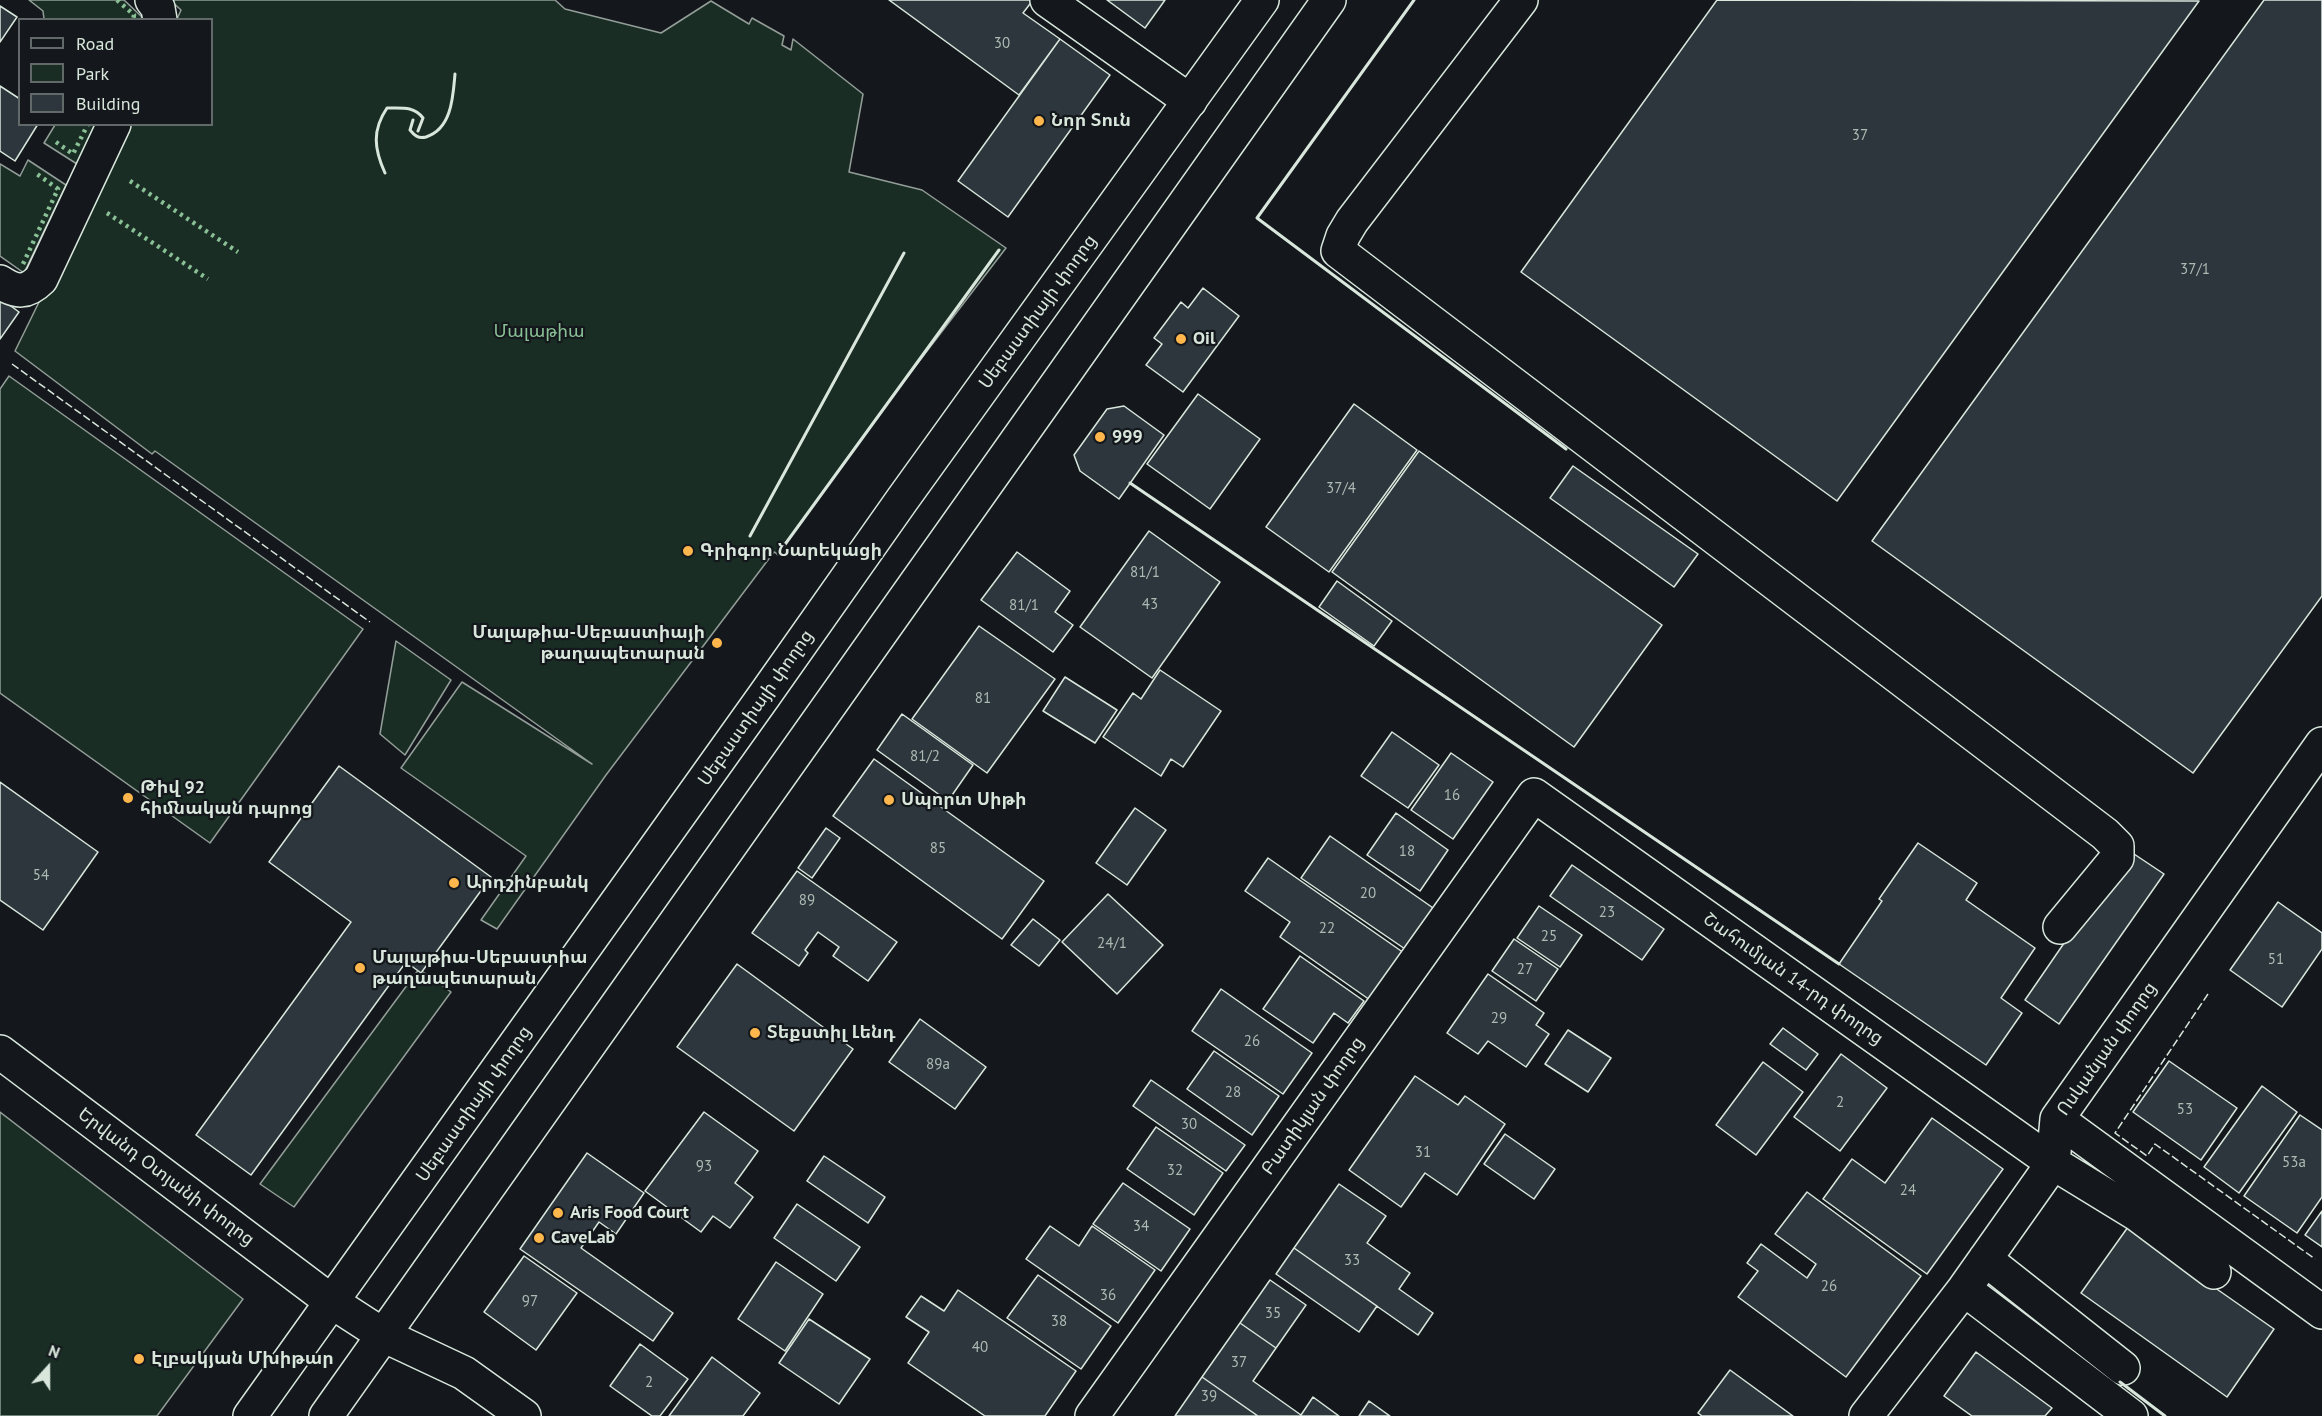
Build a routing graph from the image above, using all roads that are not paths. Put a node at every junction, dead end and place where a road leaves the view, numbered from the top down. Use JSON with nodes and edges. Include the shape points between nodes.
{"nodes":[{"id":1,"x":152,"y":0,"type":"edge"},
{"id":2,"x":1047,"y":0,"type":"edge"},
{"id":3,"x":1262,"y":0,"type":"edge"},
{"id":4,"x":1329,"y":0,"type":"edge"},
{"id":5,"x":1521,"y":0,"type":"edge"},
{"id":6,"x":160,"y":18,"type":"edge"},
{"id":7,"x":1190,"y":101,"type":"junction"},
{"id":8,"x":113,"y":126,"type":"edge"},
{"id":9,"x":0,"y":282,"type":"edge"},
{"id":10,"x":2322,"y":744,"type":"edge"},
{"id":11,"x":1534,"y":795,"type":"joint"},
{"id":12,"x":2060,"y":927,"type":"dead end"},
{"id":13,"x":0,"y":1052,"type":"edge"},
{"id":14,"x":2057,"y":1119,"type":"junction"},
{"id":15,"x":2053,"y":1163,"type":"junction"},
{"id":16,"x":1985,"y":1259,"type":"junction"},
{"id":17,"x":2214,"y":1272,"type":"dead end"},
{"id":18,"x":1964,"y":1289,"type":"junction"},
{"id":19,"x":332,"y":1302,"type":"junction"},
{"id":20,"x":2322,"y":1312,"type":"edge"},
{"id":21,"x":383,"y":1335,"type":"junction"},
{"id":22,"x":2123,"y":1368,"type":"dead end"},
{"id":23,"x":250,"y":1416,"type":"edge"},
{"id":24,"x":326,"y":1416,"type":"edge"},
{"id":25,"x":524,"y":1416,"type":"edge"},
{"id":26,"x":1092,"y":1416,"type":"edge"},
{"id":27,"x":1866,"y":1416,"type":"edge"},
{"id":28,"x":2131,"y":1416,"type":"edge"}],
"edges":[{"from":1,"to":6,"type":"main road"},
{"from":2,"to":7,"type":"main road"},
{"from":3,"to":7,"type":"main road","name":"Սեբաստիայի փողոց"},
{"from":4,"to":21,"type":"main road"},
{"from":5,"to":12,"type":"main road","via":[[1352,221],[1338,252],[2105,834],[2117,846],[2117,858]]},
{"from":7,"to":19,"type":"main road","name":"Սեբաստիայի փողոց"},
{"from":8,"to":9,"type":"main road","via":[[41,279],[32,289],[19,291]]},
{"from":10,"to":14,"type":"main road","name":"Ոսկանյան փողոց"},
{"from":11,"to":15,"type":"main road","name":"Շահումյան 14-րդ փողոց"},
{"from":11,"to":26,"type":"main road","name":"Բատիկյան փողոց"},
{"from":13,"to":19,"type":"main road","name":"Երվանդ Օտյանի փողոց"},
{"from":14,"to":15,"type":"main road","name":"Ոսկանյան փողոց"},
{"from":14,"to":20,"type":"main road"},
{"from":15,"to":16,"type":"main road"},
{"from":15,"to":17,"type":"main road","name":"Շահումյան 14-րդ փողոց","via":[[2138,1215]]},
{"from":16,"to":18,"type":"main road"},
{"from":16,"to":22,"type":"main road"},
{"from":18,"to":27,"type":"main road"},
{"from":18,"to":28,"type":"main road"},
{"from":19,"to":21,"type":"main road","name":"Երվանդ Օտյանի փողոց"},
{"from":19,"to":23,"type":"main road","name":"Սեբաստիայի փողոց"},
{"from":21,"to":24,"type":"main road"},
{"from":21,"to":25,"type":"main road","name":"Երվանդ Օտյանի փողոց","via":[[464,1373]]}]}
